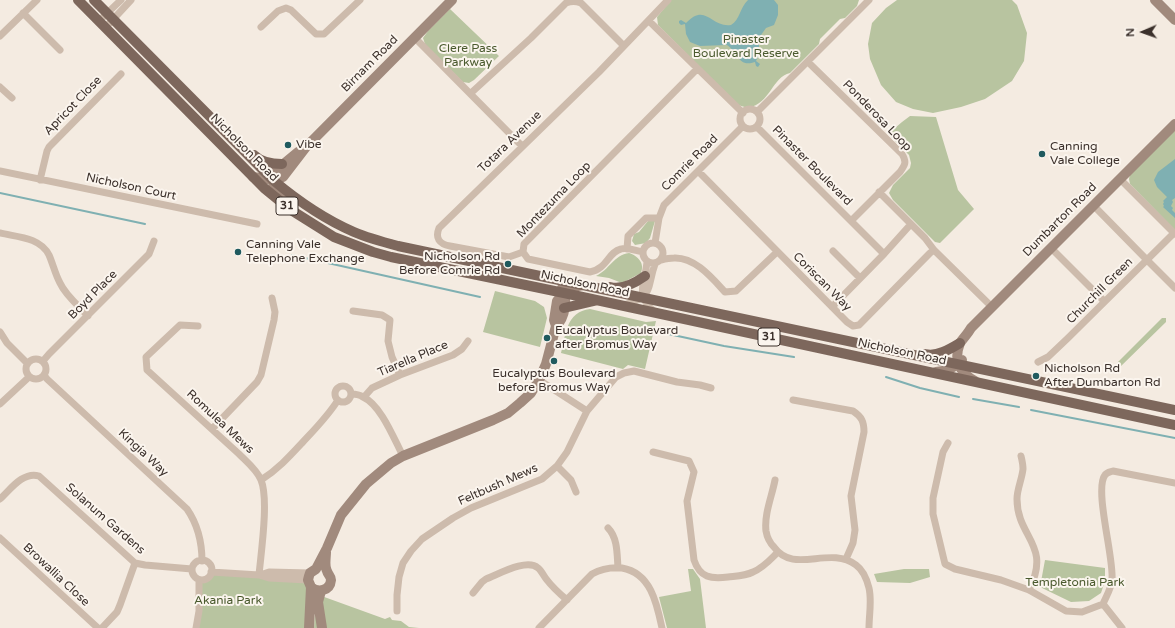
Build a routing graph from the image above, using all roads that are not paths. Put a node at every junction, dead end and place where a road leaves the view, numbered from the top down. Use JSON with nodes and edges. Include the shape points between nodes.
{"nodes":[{"id":1,"x":71,"y":0,"type":"edge"},
{"id":2,"x":78,"y":0,"type":"edge"},
{"id":3,"x":94,"y":0,"type":"edge"},
{"id":4,"x":121,"y":0,"type":"edge"},
{"id":5,"x":131,"y":0,"type":"edge"},
{"id":6,"x":360,"y":0,"type":"edge"},
{"id":7,"x":452,"y":0,"type":"edge"},
{"id":8,"x":668,"y":0,"type":"edge"},
{"id":9,"x":869,"y":0,"type":"edge"},
{"id":10,"x":1155,"y":0,"type":"edge"},
{"id":11,"x":35,"y":1,"type":"edge"},
{"id":12,"x":23,"y":13,"type":"junction"},
{"id":13,"x":110,"y":16,"type":"junction"},
{"id":14,"x":1174,"y":16,"type":"edge"},
{"id":15,"x":649,"y":21,"type":"junction"},
{"id":16,"x":102,"y":24,"type":"junction"},
{"id":17,"x":261,"y":27,"type":"dead end"},
{"id":18,"x":0,"y":36,"type":"edge"},
{"id":19,"x":414,"y":38,"type":"junction"},
{"id":20,"x":624,"y":46,"type":"junction"},
{"id":21,"x":60,"y":50,"type":"dead end"},
{"id":22,"x":808,"y":62,"type":"junction"},
{"id":23,"x":698,"y":69,"type":"junction"},
{"id":24,"x":121,"y":74,"type":"dead end"},
{"id":25,"x":0,"y":87,"type":"edge"},
{"id":26,"x":187,"y":93,"type":"junction"},
{"id":27,"x":471,"y":93,"type":"junction"},
{"id":28,"x":12,"y":98,"type":"dead end"},
{"id":29,"x":757,"y":112,"type":"junction"},
{"id":30,"x":743,"y":113,"type":"junction"},
{"id":31,"x":1175,"y":124,"type":"edge"},
{"id":32,"x":743,"y":126,"type":"junction"},
{"id":33,"x":757,"y":127,"type":"junction"},
{"id":34,"x":522,"y":146,"type":"junction"},
{"id":35,"x":306,"y":147,"type":"junction"},
{"id":36,"x":282,"y":164,"type":"junction"},
{"id":37,"x":0,"y":171,"type":"edge"},
{"id":38,"x":698,"y":171,"type":"junction"},
{"id":39,"x":253,"y":177,"type":"junction"},
{"id":40,"x":1120,"y":179,"type":"junction"},
{"id":41,"x":40,"y":180,"type":"junction"},
{"id":42,"x":273,"y":180,"type":"junction"},
{"id":43,"x":879,"y":192,"type":"junction"},
{"id":44,"x":1093,"y":205,"type":"junction"},
{"id":45,"x":659,"y":218,"type":"junction"},
{"id":46,"x":851,"y":221,"type":"junction"},
{"id":47,"x":258,"y":224,"type":"dead end"},
{"id":48,"x":911,"y":224,"type":"junction"},
{"id":49,"x":320,"y":229,"type":"junction"},
{"id":50,"x":0,"y":233,"type":"edge"},
{"id":51,"x":1174,"y":233,"type":"edge"},
{"id":52,"x":154,"y":241,"type":"dead end"},
{"id":53,"x":655,"y":243,"type":"junction"},
{"id":54,"x":1052,"y":248,"type":"junction"},
{"id":55,"x":627,"y":249,"type":"junction"},
{"id":56,"x":934,"y":250,"type":"junction"},
{"id":57,"x":664,"y":251,"type":"junction"},
{"id":58,"x":833,"y":251,"type":"dead end"},
{"id":59,"x":523,"y":252,"type":"junction"},
{"id":60,"x":643,"y":252,"type":"junction"},
{"id":61,"x":777,"y":252,"type":"junction"},
{"id":62,"x":884,"y":254,"type":"junction"},
{"id":63,"x":674,"y":258,"type":"junction"},
{"id":64,"x":1147,"y":260,"type":"junction"},
{"id":65,"x":647,"y":262,"type":"junction"},
{"id":66,"x":658,"y":262,"type":"junction"},
{"id":67,"x":645,"y":276,"type":"junction"},
{"id":68,"x":549,"y":278,"type":"junction"},
{"id":69,"x":860,"y":278,"type":"junction"},
{"id":70,"x":585,"y":285,"type":"junction"},
{"id":71,"x":1175,"y":288,"type":"edge"},
{"id":72,"x":564,"y":293,"type":"junction"},
{"id":73,"x":272,"y":298,"type":"dead end"},
{"id":74,"x":643,"y":298,"type":"junction"},
{"id":75,"x":598,"y":300,"type":"junction"},
{"id":76,"x":1104,"y":301,"type":"junction"},
{"id":77,"x":622,"y":306,"type":"junction"},
{"id":78,"x":832,"y":307,"type":"junction"},
{"id":79,"x":992,"y":307,"type":"junction"},
{"id":80,"x":564,"y":308,"type":"junction"},
{"id":81,"x":353,"y":310,"type":"dead end"},
{"id":82,"x":657,"y":313,"type":"junction"},
{"id":83,"x":88,"y":316,"type":"junction"},
{"id":84,"x":198,"y":326,"type":"dead end"},
{"id":85,"x":556,"y":326,"type":"junction"},
{"id":86,"x":0,"y":332,"type":"edge"},
{"id":87,"x":963,"y":340,"type":"junction"},
{"id":88,"x":468,"y":341,"type":"dead end"},
{"id":89,"x":867,"y":345,"type":"junction"},
{"id":90,"x":43,"y":361,"type":"junction"},
{"id":91,"x":1038,"y":362,"type":"dead end"},
{"id":92,"x":27,"y":363,"type":"junction"},
{"id":93,"x":958,"y":365,"type":"junction"},
{"id":94,"x":936,"y":372,"type":"junction"},
{"id":95,"x":44,"y":375,"type":"junction"},
{"id":96,"x":400,"y":375,"type":"junction"},
{"id":97,"x":29,"y":377,"type":"junction"},
{"id":98,"x":540,"y":380,"type":"junction"},
{"id":99,"x":975,"y":381,"type":"junction"},
{"id":100,"x":711,"y":388,"type":"dead end"},
{"id":101,"x":351,"y":394,"type":"junction"},
{"id":102,"x":364,"y":397,"type":"junction"},
{"id":103,"x":338,"y":400,"type":"junction"},
{"id":104,"x":793,"y":400,"type":"dead end"},
{"id":105,"x":0,"y":404,"type":"edge"},
{"id":106,"x":1175,"y":410,"type":"edge"},
{"id":107,"x":586,"y":411,"type":"junction"},
{"id":108,"x":1175,"y":425,"type":"edge"},
{"id":109,"x":212,"y":429,"type":"junction"},
{"id":110,"x":948,"y":443,"type":"dead end"},
{"id":111,"x":653,"y":452,"type":"dead end"},
{"id":112,"x":403,"y":456,"type":"junction"},
{"id":113,"x":1021,"y":456,"type":"dead end"},
{"id":114,"x":557,"y":466,"type":"junction"},
{"id":115,"x":261,"y":480,"type":"junction"},
{"id":116,"x":775,"y":480,"type":"dead end"},
{"id":117,"x":1175,"y":484,"type":"edge"},
{"id":118,"x":576,"y":492,"type":"dead end"},
{"id":119,"x":0,"y":499,"type":"edge"},
{"id":120,"x":608,"y":528,"type":"dead end"},
{"id":121,"x":0,"y":538,"type":"edge"},
{"id":122,"x":327,"y":548,"type":"junction"},
{"id":123,"x":777,"y":553,"type":"junction"},
{"id":124,"x":846,"y":559,"type":"junction"},
{"id":125,"x":202,"y":561,"type":"junction"},
{"id":126,"x":135,"y":562,"type":"junction"},
{"id":127,"x":618,"y":568,"type":"junction"},
{"id":128,"x":192,"y":569,"type":"junction"},
{"id":129,"x":326,"y":571,"type":"junction"},
{"id":130,"x":211,"y":572,"type":"junction"},
{"id":131,"x":259,"y":575,"type":"junction"},
{"id":132,"x":311,"y":577,"type":"junction"},
{"id":133,"x":199,"y":580,"type":"junction"},
{"id":134,"x":1029,"y":590,"type":"junction"},
{"id":135,"x":320,"y":591,"type":"junction"},
{"id":136,"x":473,"y":593,"type":"dead end"},
{"id":137,"x":567,"y":600,"type":"junction"},
{"id":138,"x":1103,"y":604,"type":"junction"},
{"id":139,"x":397,"y":611,"type":"dead end"},
{"id":140,"x":98,"y":628,"type":"edge"},
{"id":141,"x":102,"y":628,"type":"edge"},
{"id":142,"x":196,"y":628,"type":"edge"},
{"id":143,"x":309,"y":628,"type":"edge"},
{"id":144,"x":322,"y":628,"type":"edge"},
{"id":145,"x":539,"y":628,"type":"edge"},
{"id":146,"x":662,"y":628,"type":"edge"},
{"id":147,"x":869,"y":628,"type":"edge"},
{"id":148,"x":1122,"y":628,"type":"edge"}],
"edges":[{"from":1,"to":16,"type":"main road","via":[[88,19]]},
{"from":2,"to":16,"type":"main road","name":"Nicholson Road","number":"31"},
{"from":3,"to":13,"type":"main road","name":"Nicholson Road","number":"31"},
{"from":4,"to":13,"type":"street"},
{"from":5,"to":13,"type":"street"},
{"from":6,"to":17,"type":"street","via":[[324,34],[316,34],[286,8],[278,11]]},
{"from":7,"to":19,"type":"street","name":"Birnam Road"},
{"from":8,"to":15,"type":"street","name":"Totara Avenue"},
{"from":9,"to":22,"type":"street"},
{"from":10,"to":14,"type":"street"},
{"from":11,"to":12,"type":"street"},
{"from":12,"to":18,"type":"street"},
{"from":12,"to":21,"type":"street"},
{"from":13,"to":16,"type":"street"},
{"from":13,"to":26,"type":"main road","name":"Nicholson Road","number":"31"},
{"from":15,"to":20,"type":"street","name":"Totara Avenue"},
{"from":15,"to":23,"type":"street"},
{"from":16,"to":39,"type":"main road","name":"Nicholson Road","number":"31"},
{"from":19,"to":27,"type":"street"},
{"from":19,"to":35,"type":"street","name":"Birnam Road"},
{"from":20,"to":27,"type":"street","via":[[581,3],[566,3]]},
{"from":20,"to":34,"type":"street","name":"Totara Avenue"},
{"from":22,"to":29,"type":"street"},
{"from":22,"to":43,"type":"street","name":"Ponderosa Loop","via":[[906,160],[900,172]]},
{"from":23,"to":30,"type":"street"},
{"from":23,"to":59,"type":"street","name":"Montezuma Loop","via":[[524,244]]},
{"from":24,"to":41,"type":"street","name":"Apricot Close","via":[[49,147]]},
{"from":25,"to":28,"type":"street"},
{"from":26,"to":36,"type":"main road","via":[[195,96],[259,160]]},
{"from":26,"to":42,"type":"main road","name":"Nicholson Road","number":"31"},
{"from":27,"to":34,"type":"street"},
{"from":29,"to":30,"type":"street","via":[[751,109]]},
{"from":29,"to":33,"type":"street","via":[[760,118]]},
{"from":30,"to":32,"type":"street","via":[[740,118]]},
{"from":31,"to":40,"type":"street","name":"Dumbarton Road"},
{"from":32,"to":33,"type":"street","via":[[750,129]]},
{"from":32,"to":38,"type":"street","name":"Comrie Road"},
{"from":33,"to":46,"type":"street","name":"Pinaster Boulevard"},
{"from":34,"to":59,"type":"street","name":"Totara Avenue","via":[[439,228],[436,234],[444,245],[509,258]]},
{"from":35,"to":36,"type":"street","name":"Birnam Road"},
{"from":35,"to":42,"type":"street","name":"Birnam Road","via":[[283,177]]},
{"from":36,"to":42,"type":"street","name":"Birnam Road","via":[[275,170]]},
{"from":37,"to":41,"type":"street","name":"Nicholson Court"},
{"from":38,"to":45,"type":"street","name":"Comrie Road","via":[[664,205]]},
{"from":38,"to":61,"type":"street","name":"Coriscan Way"},
{"from":39,"to":42,"type":"street"},
{"from":39,"to":49,"type":"main road","name":"Nicholson Road","number":"31","via":[[291,210]]},
{"from":40,"to":44,"type":"street","name":"Dumbarton Road"},
{"from":40,"to":51,"type":"street"},
{"from":41,"to":47,"type":"street","name":"Nicholson Court"},
{"from":42,"to":49,"type":"street","via":[[274,191],[311,218]]},
{"from":42,"to":68,"type":"main road","name":"Nicholson Road","number":"31","via":[[311,209],[365,236],[398,246]]},
{"from":43,"to":46,"type":"street","name":"Ponderosa Loop"},
{"from":43,"to":48,"type":"street"},
{"from":44,"to":54,"type":"street","name":"Dumbarton Road"},
{"from":44,"to":64,"type":"street"},
{"from":45,"to":53,"type":"street","name":"Comrie Road"},
{"from":45,"to":55,"type":"street","via":[[646,218],[628,236]]},
{"from":46,"to":62,"type":"street","name":"Pinaster Boulevard"},
{"from":48,"to":56,"type":"street"},
{"from":48,"to":62,"type":"street"},
{"from":49,"to":72,"type":"main road","name":"Nicholson Road","number":"31","via":[[345,242],[391,258]]},
{"from":50,"to":83,"type":"street","via":[[30,239],[40,244],[48,253],[65,292]]},
{"from":51,"to":64,"type":"street","name":"Churchill Green"},
{"from":52,"to":83,"type":"street","name":"Boyd Place","via":[[149,254]]},
{"from":53,"to":57,"type":"street"},
{"from":53,"to":60,"type":"street","via":[[648,244]]},
{"from":54,"to":76,"type":"street"},
{"from":54,"to":79,"type":"street","name":"Dumbarton Road"},
{"from":55,"to":59,"type":"street","name":"Montezuma Loop","via":[[614,252],[600,269],[590,272],[528,259]]},
{"from":55,"to":60,"type":"street"},
{"from":56,"to":78,"type":"street","name":"Coriscan Way","via":[[859,325],[853,326]]},
{"from":56,"to":79,"type":"street"},
{"from":57,"to":63,"type":"street"},
{"from":57,"to":66,"type":"street"},
{"from":58,"to":69,"type":"street"},
{"from":60,"to":65,"type":"street"},
{"from":61,"to":63,"type":"street","via":[[736,291],[726,292],[699,266]]},
{"from":61,"to":78,"type":"street","name":"Coriscan Way"},
{"from":62,"to":69,"type":"street"},
{"from":63,"to":66,"type":"street"},
{"from":64,"to":71,"type":"street"},
{"from":64,"to":76,"type":"street","name":"Churchill Green"},
{"from":65,"to":66,"type":"street"},
{"from":65,"to":67,"type":"street"},
{"from":66,"to":74,"type":"street","via":[[649,290]]},
{"from":67,"to":70,"type":"main road","via":[[635,283],[613,288]]},
{"from":67,"to":74,"type":"street","via":[[641,289]]},
{"from":68,"to":70,"type":"main road","name":"Nicholson Road","number":"31"},
{"from":68,"to":72,"type":"street","via":[[559,284]]},
{"from":69,"to":78,"type":"street"},
{"from":70,"to":72,"type":"street"},
{"from":70,"to":74,"type":"main road","name":"Nicholson Road","number":"31"},
{"from":72,"to":75,"type":"main road","name":"Nicholson Road","number":"31"},
{"from":72,"to":80,"type":"street"},
{"from":72,"to":85,"type":"street","via":[[557,301],[554,320]]},
{"from":73,"to":109,"type":"street","via":[[274,320],[261,375]]},
{"from":74,"to":77,"type":"street"},
{"from":74,"to":82,"type":"street"},
{"from":74,"to":89,"type":"main road","name":"Nicholson Road","number":"31"},
{"from":75,"to":77,"type":"main road","name":"Nicholson Road","number":"31"},
{"from":75,"to":80,"type":"main road"},
{"from":76,"to":91,"type":"street","name":"Churchill Green","via":[[1048,357]]},
{"from":77,"to":82,"type":"main road","name":"Nicholson Road","number":"31"},
{"from":79,"to":87,"type":"street","name":"Dumbarton Road"},
{"from":80,"to":85,"type":"street","via":[[561,322]]},
{"from":81,"to":96,"type":"street","via":[[382,315],[390,320],[388,341]]},
{"from":82,"to":94,"type":"main road","name":"Nicholson Road","number":"31"},
{"from":83,"to":90,"type":"street","name":"Boyd Place"},
{"from":84,"to":109,"type":"street","name":"Romulea Mews","via":[[180,325],[146,357],[147,370]]},
{"from":85,"to":98,"type":"street"},
{"from":86,"to":92,"type":"street"},
{"from":87,"to":89,"type":"main road","via":[[932,355],[884,344]]},
{"from":87,"to":93,"type":"street","name":"Dumbarton Road","via":[[966,344],[963,360]]},
{"from":88,"to":96,"type":"street","name":"Tiarella Place","via":[[453,355]]},
{"from":89,"to":93,"type":"main road","name":"Nicholson Road","number":"31"},
{"from":90,"to":92,"type":"street","via":[[37,358]]},
{"from":90,"to":95,"type":"street","via":[[46,368]]},
{"from":92,"to":97,"type":"street"},
{"from":93,"to":94,"type":"street"},
{"from":93,"to":99,"type":"street"},
{"from":93,"to":106,"type":"main road","name":"Nicholson Road","number":"31"},
{"from":94,"to":99,"type":"main road","name":"Nicholson Road","number":"31"},
{"from":95,"to":97,"type":"street","via":[[39,379]]},
{"from":95,"to":125,"type":"street","name":"Kingia Way","via":[[187,509],[200,536]]},
{"from":96,"to":102,"type":"street","name":"Tiarella Place","via":[[372,388]]},
{"from":97,"to":105,"type":"street"},
{"from":98,"to":107,"type":"street"},
{"from":98,"to":112,"type":"street","via":[[531,393],[508,413]]},
{"from":99,"to":108,"type":"main road","name":"Nicholson Road","number":"31"},
{"from":100,"to":107,"type":"street","name":"Feltbush Mews","via":[[640,372],[628,372],[616,377]]},
{"from":101,"to":102,"type":"street"},
{"from":101,"to":103,"type":"street","via":[[348,400]]},
{"from":101,"to":103,"type":"street","via":[[348,387],[338,387],[335,394]]},
{"from":102,"to":112,"type":"street","via":[[371,401],[381,414]]},
{"from":103,"to":115,"type":"street","via":[[328,415],[283,464]]},
{"from":104,"to":124,"type":"street","via":[[853,411],[859,415],[864,425],[851,496],[855,530]]},
{"from":107,"to":114,"type":"street","name":"Feltbush Mews","via":[[567,452]]},
{"from":109,"to":115,"type":"street","name":"Romulea Mews","via":[[254,469]]},
{"from":110,"to":134,"type":"street","via":[[943,452],[933,498],[933,514],[945,564]]},
{"from":111,"to":123,"type":"street","via":[[689,461],[694,472],[687,501],[694,560],[701,573],[716,578],[742,576],[765,565]]},
{"from":112,"to":122,"type":"street","via":[[366,484],[342,515]]},
{"from":113,"to":134,"type":"street","via":[[1023,468],[1017,499],[1020,518],[1034,546],[1038,562]]},
{"from":114,"to":118,"type":"street","via":[[571,480]]},
{"from":114,"to":139,"type":"street","name":"Feltbush Mews","via":[[542,479],[471,508],[422,539],[403,563],[399,577]]},
{"from":115,"to":131,"type":"street","name":"Romulea Mews","via":[[265,506]]},
{"from":116,"to":123,"type":"street","via":[[766,519],[766,532]]},
{"from":117,"to":138,"type":"street","via":[[1113,471],[1105,475],[1102,501],[1112,579]]},
{"from":119,"to":126,"type":"street","name":"Solanum Gardens","via":[[21,479],[32,475],[42,478]]},
{"from":120,"to":127,"type":"street","via":[[614,540]]},
{"from":121,"to":140,"type":"street","name":"Browallia Close"},
{"from":122,"to":129,"type":"street"},
{"from":122,"to":132,"type":"street"},
{"from":123,"to":124,"type":"street","via":[[791,559]]},
{"from":124,"to":147,"type":"street","via":[[859,567],[867,582],[870,598]]},
{"from":125,"to":128,"type":"street","via":[[195,563]]},
{"from":125,"to":130,"type":"street","via":[[209,564]]},
{"from":126,"to":128,"type":"street","name":"Solanum Gardens"},
{"from":126,"to":141,"type":"street","via":[[117,612]]},
{"from":127,"to":137,"type":"street","via":[[605,568],[592,574]]},
{"from":127,"to":146,"type":"street","via":[[635,573],[647,584],[653,594]]},
{"from":128,"to":133,"type":"street"},
{"from":129,"to":132,"type":"street","via":[[320,568]]},
{"from":129,"to":135,"type":"street","via":[[330,576],[330,584]]},
{"from":130,"to":131,"type":"street"},
{"from":130,"to":133,"type":"street","via":[[208,578]]},
{"from":131,"to":132,"type":"street","via":[[269,578]]},
{"from":132,"to":135,"type":"street","via":[[314,590]]},
{"from":132,"to":143,"type":"street"},
{"from":133,"to":142,"type":"street"},
{"from":134,"to":138,"type":"street","via":[[1066,611],[1082,612]]},
{"from":135,"to":144,"type":"street","via":[[318,602]]},
{"from":136,"to":137,"type":"street","via":[[486,579],[529,564],[537,567]]},
{"from":137,"to":145,"type":"street"},
{"from":138,"to":148,"type":"street"}]}
